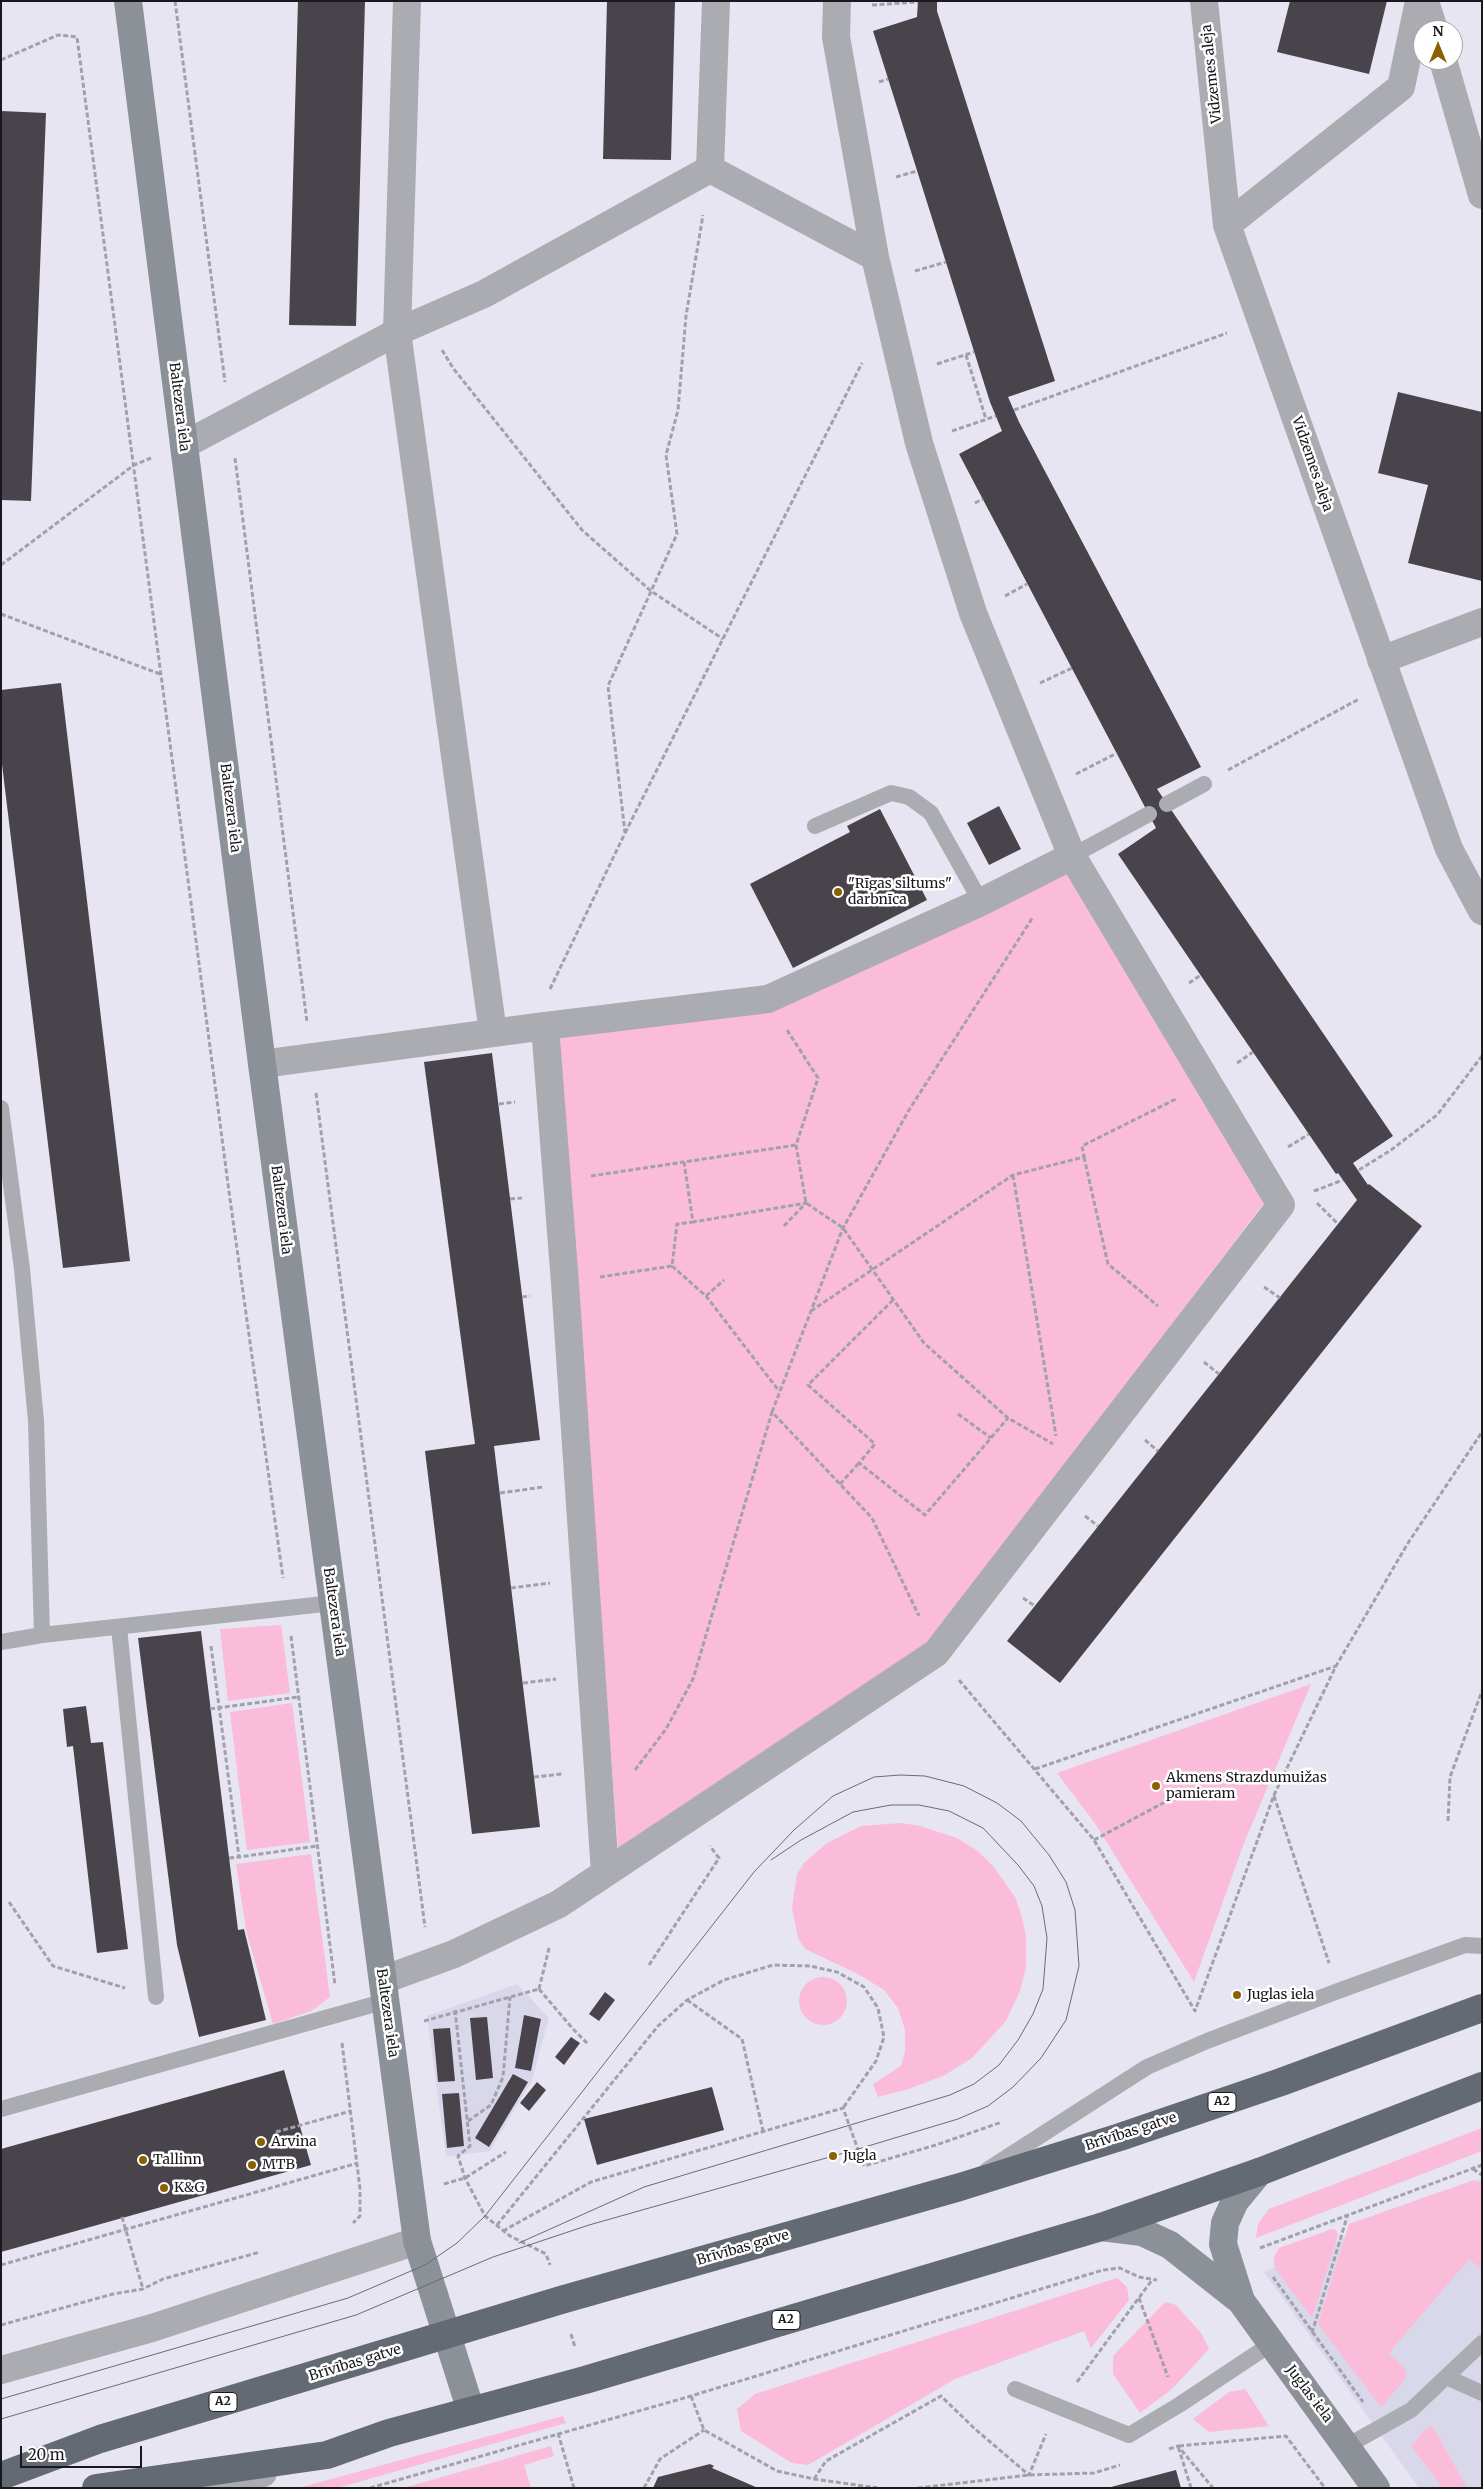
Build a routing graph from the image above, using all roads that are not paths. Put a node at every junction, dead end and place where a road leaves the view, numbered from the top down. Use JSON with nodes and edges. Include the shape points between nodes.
{"nodes":[{"id":1,"x":128,"y":1,"type":"edge"},
{"id":2,"x":407,"y":1,"type":"edge"},
{"id":3,"x":716,"y":1,"type":"edge"},
{"id":4,"x":1204,"y":1,"type":"edge"},
{"id":5,"x":1419,"y":1,"type":"edge"},
{"id":6,"x":1425,"y":1,"type":"edge"},
{"id":7,"x":837,"y":5,"type":"edge"},
{"id":8,"x":1431,"y":20,"type":"edge"},
{"id":9,"x":1446,"y":70,"type":"edge"},
{"id":10,"x":710,"y":169,"type":"junction"},
{"id":11,"x":1482,"y":195,"type":"edge"},
{"id":12,"x":1227,"y":225,"type":"junction"},
{"id":13,"x":875,"y":258,"type":"junction"},
{"id":14,"x":398,"y":332,"type":"junction"},
{"id":15,"x":184,"y":444,"type":"junction"},
{"id":16,"x":1482,"y":622,"type":"edge"},
{"id":17,"x":1385,"y":671,"type":"junction"},
{"id":18,"x":1204,"y":784,"type":"road end"},
{"id":19,"x":1167,"y":804,"type":"dead end"},
{"id":20,"x":1149,"y":814,"type":"dead end"},
{"id":21,"x":815,"y":826,"type":"dead end"},
{"id":22,"x":1072,"y":856,"type":"junction"},
{"id":23,"x":982,"y":902,"type":"junction"},
{"id":24,"x":1482,"y":911,"type":"edge"},
{"id":25,"x":545,"y":1026,"type":"junction"},
{"id":26,"x":493,"y":1033,"type":"junction"},
{"id":27,"x":262,"y":1064,"type":"junction"},
{"id":28,"x":1,"y":1108,"type":"edge"},
{"id":29,"x":333,"y":1603,"type":"junction"},
{"id":30,"x":119,"y":1627,"type":"junction"},
{"id":31,"x":42,"y":1635,"type":"junction"},
{"id":32,"x":1,"y":1642,"type":"edge"},
{"id":33,"x":605,"y":1873,"type":"junction"},
{"id":34,"x":1482,"y":1946,"type":"edge"},
{"id":35,"x":384,"y":1990,"type":"junction"},
{"id":36,"x":156,"y":1998,"type":"road end"},
{"id":37,"x":1482,"y":2008,"type":"edge"},
{"id":38,"x":1482,"y":2086,"type":"edge"},
{"id":39,"x":1,"y":2109,"type":"edge"},
{"id":40,"x":1259,"y":2172,"type":"junction"},
{"id":41,"x":960,"y":2187,"type":"junction"},
{"id":42,"x":1101,"y":2227,"type":"junction"},
{"id":43,"x":417,"y":2241,"type":"junction"},
{"id":44,"x":1241,"y":2301,"type":"junction"},
{"id":45,"x":448,"y":2335,"type":"junction"},
{"id":46,"x":1482,"y":2343,"type":"edge"},
{"id":47,"x":1271,"y":2344,"type":"junction"},
{"id":48,"x":1,"y":2370,"type":"edge"},
{"id":49,"x":1446,"y":2377,"type":"junction"},
{"id":50,"x":1015,"y":2390,"type":"dead end"},
{"id":51,"x":1482,"y":2393,"type":"edge"},
{"id":52,"x":471,"y":2411,"type":"junction"},
{"id":53,"x":1347,"y":2446,"type":"junction"},
{"id":54,"x":327,"y":2454,"type":"junction"},
{"id":55,"x":1,"y":2476,"type":"edge"},
{"id":56,"x":96,"y":2488,"type":"edge"},
{"id":57,"x":212,"y":2488,"type":"edge"},
{"id":58,"x":1376,"y":2488,"type":"edge"}],
"edges":[{"from":1,"to":15,"type":"street","name":"Baltezera iela"},
{"from":2,"to":14,"type":"street"},
{"from":3,"to":10,"type":"street"},
{"from":4,"to":12,"type":"street","name":"Vidzemes aleja"},
{"from":5,"to":12,"type":"street","via":[[1401,87]]},
{"from":6,"to":8,"type":"street"},
{"from":7,"to":13,"type":"street","via":[[836,37]]},
{"from":9,"to":11,"type":"street"},
{"from":10,"to":13,"type":"street"},
{"from":10,"to":14,"type":"street","via":[[484,294]]},
{"from":12,"to":17,"type":"street","name":"Vidzemes aleja"},
{"from":13,"to":22,"type":"street","via":[[919,443],[973,613]]},
{"from":14,"to":15,"type":"street"},
{"from":14,"to":26,"type":"street"},
{"from":15,"to":27,"type":"street","name":"Baltezera iela"},
{"from":16,"to":17,"type":"street"},
{"from":17,"to":24,"type":"street","name":"Vidzemes aleja","via":[[1449,849]]},
{"from":18,"to":19,"type":"lane"},
{"from":20,"to":22,"type":"lane"},
{"from":21,"to":23,"type":"lane","via":[[890,793],[909,797],[931,813]]},
{"from":22,"to":23,"type":"street"},
{"from":22,"to":33,"type":"street","via":[[1281,1204],[936,1653]]},
{"from":23,"to":25,"type":"street","via":[[768,999]]},
{"from":25,"to":26,"type":"street"},
{"from":25,"to":33,"type":"street"},
{"from":26,"to":27,"type":"street"},
{"from":27,"to":29,"type":"street","name":"Baltezera iela"},
{"from":28,"to":31,"type":"lane","via":[[22,1269],[36,1421]]},
{"from":29,"to":30,"type":"lane"},
{"from":29,"to":35,"type":"street","name":"Baltezera iela"},
{"from":30,"to":31,"type":"lane"},
{"from":30,"to":36,"type":"lane"},
{"from":31,"to":32,"type":"lane"},
{"from":33,"to":35,"type":"street","via":[[560,1904]]},
{"from":34,"to":41,"type":"lane","via":[[1465,1945],[1207,2041],[1147,2067]]},
{"from":35,"to":39,"type":"lane","via":[[339,2015]]},
{"from":35,"to":43,"type":"street","name":"Baltezera iela"},
{"from":37,"to":41,"type":"highway","name":"Brīvības gatve","number":"A2","via":[[1281,2082]]},
{"from":38,"to":40,"type":"highway","number":"A2"},
{"from":40,"to":42,"type":"highway","number":"A2"},
{"from":40,"to":44,"type":"street","name":"Juglas iela","via":[[1235,2201],[1225,2223],[1223,2244]]},
{"from":41,"to":45,"type":"highway","name":"Brīvības gatve","number":"A2","via":[[600,2288]]},
{"from":42,"to":44,"type":"street","name":"Juglas iela","via":[[1142,2232],[1170,2245]]},
{"from":42,"to":52,"type":"highway","number":"A2"},
{"from":43,"to":45,"type":"street","name":"Baltezera iela"},
{"from":43,"to":48,"type":"street","via":[[152,2328]]},
{"from":44,"to":47,"type":"street","name":"Juglas iela"},
{"from":45,"to":52,"type":"street","name":"Baltezera iela"},
{"from":45,"to":55,"type":"highway","name":"Brīvības gatve","number":"A2","via":[[100,2439]]},
{"from":46,"to":49,"type":"lane"},
{"from":47,"to":50,"type":"lane","via":[[1129,2435]]},
{"from":47,"to":53,"type":"street","name":"Juglas iela"},
{"from":49,"to":51,"type":"lane"},
{"from":49,"to":53,"type":"lane","via":[[1411,2410]]},
{"from":52,"to":54,"type":"highway","number":"A2"},
{"from":53,"to":58,"type":"street","name":"Juglas iela"},
{"from":54,"to":56,"type":"highway","number":"A2"},
{"from":54,"to":57,"type":"street"}]}
